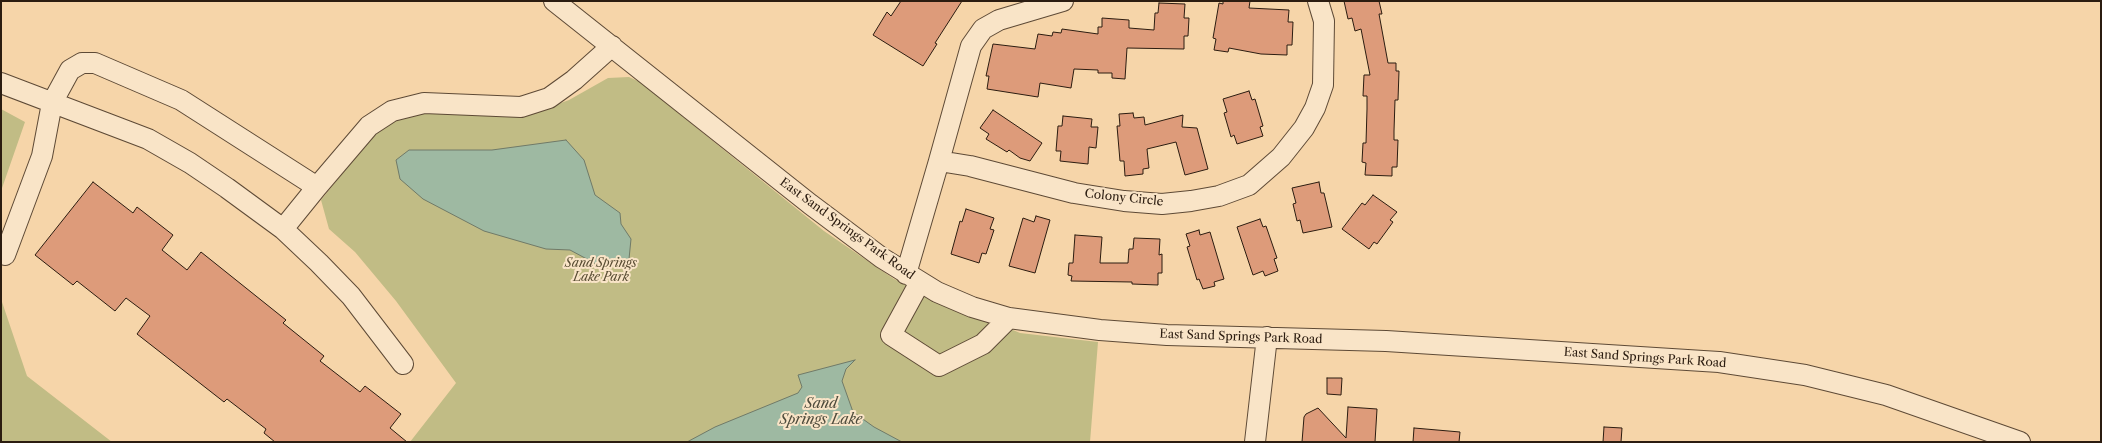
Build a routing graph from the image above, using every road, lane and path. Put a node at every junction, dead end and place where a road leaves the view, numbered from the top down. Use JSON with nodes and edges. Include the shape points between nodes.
{"nodes":[{"id":1,"x":554,"y":1,"type":"edge"},
{"id":2,"x":1063,"y":1,"type":"edge"},
{"id":3,"x":1318,"y":1,"type":"edge"},
{"id":4,"x":612,"y":46,"type":"junction"},
{"id":5,"x":1,"y":83,"type":"edge"},
{"id":6,"x":52,"y":103,"type":"junction"},
{"id":7,"x":939,"y":161,"type":"junction"},
{"id":8,"x":317,"y":186,"type":"junction"},
{"id":9,"x":283,"y":229,"type":"junction"},
{"id":10,"x":5,"y":255,"type":"dead end"},
{"id":11,"x":913,"y":278,"type":"junction"},
{"id":12,"x":1009,"y":318,"type":"junction"},
{"id":13,"x":1267,"y":337,"type":"junction"},
{"id":14,"x":403,"y":364,"type":"dead end"},
{"id":15,"x":1255,"y":442,"type":"edge"},
{"id":16,"x":2020,"y":442,"type":"edge"}],
"edges":[{"from":1,"to":4,"type":"street","name":"East Sand Springs Park Road"},
{"from":2,"to":7,"type":"street","via":[[999,20],[983,29],[971,46]]},
{"from":3,"to":7,"type":"street","name":"Colony Circle","via":[[1324,21],[1325,51],[1323,84],[1315,108],[1281,158],[1249,185],[1219,196],[1162,204],[1074,193]]},
{"from":4,"to":8,"type":"street","via":[[549,98],[522,107],[424,103],[392,111],[369,126]]},
{"from":4,"to":11,"type":"street","name":"East Sand Springs Park Road","via":[[810,204]]},
{"from":5,"to":6,"type":"street"},
{"from":6,"to":8,"type":"street","via":[[70,70],[82,63],[95,63],[181,100]]},
{"from":6,"to":9,"type":"street","via":[[148,139],[198,168]]},
{"from":6,"to":10,"type":"street","via":[[42,156]]},
{"from":7,"to":11,"type":"street"},
{"from":8,"to":9,"type":"street"},
{"from":9,"to":14,"type":"street","via":[[351,296]]},
{"from":11,"to":12,"type":"street","name":"East Sand Springs Park Road","via":[[972,307]]},
{"from":11,"to":12,"type":"street","via":[[891,335],[939,366],[983,344]]},
{"from":12,"to":13,"type":"street","name":"East Sand Springs Park Road","via":[[1167,335]]},
{"from":13,"to":15,"type":"street"},
{"from":13,"to":16,"type":"street","name":"East Sand Springs Park Road","via":[[1475,346],[1719,362],[1805,375],[1886,395]]}]}
